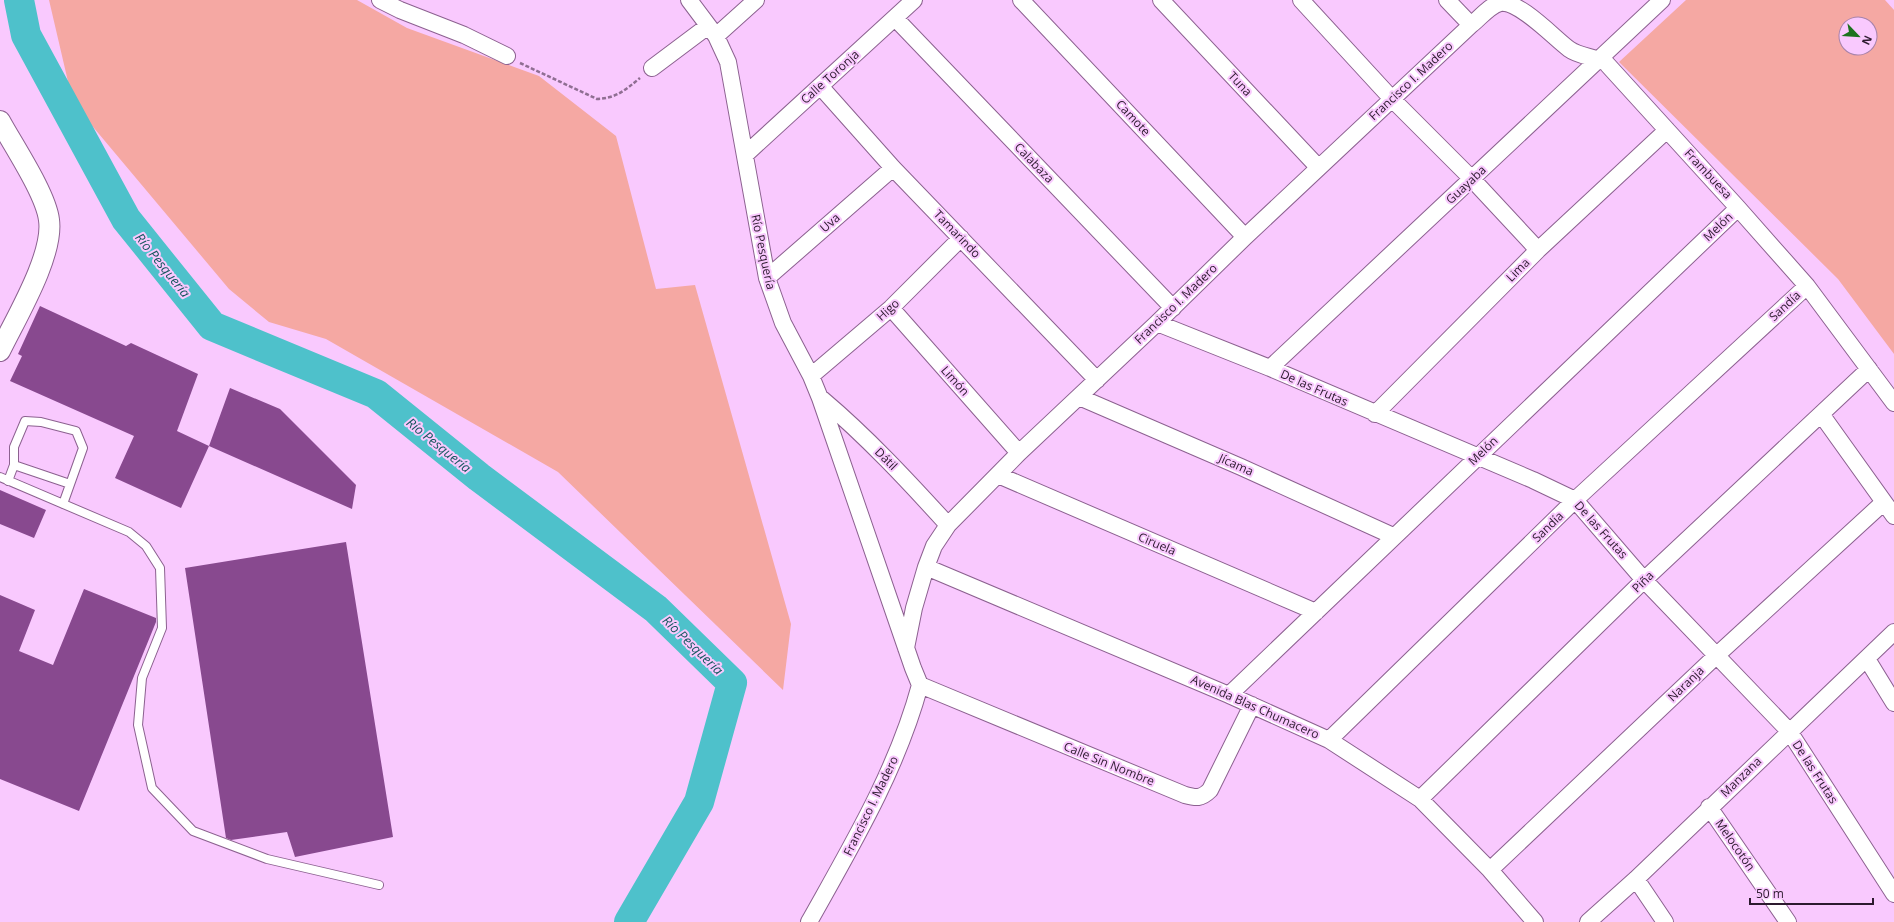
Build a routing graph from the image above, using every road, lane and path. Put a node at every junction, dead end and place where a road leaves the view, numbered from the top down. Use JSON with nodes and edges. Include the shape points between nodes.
{"nodes":[{"id":1,"x":380,"y":0,"type":"edge"},
{"id":2,"x":689,"y":0,"type":"edge"},
{"id":3,"x":756,"y":0,"type":"edge"},
{"id":4,"x":914,"y":0,"type":"edge"},
{"id":5,"x":1021,"y":0,"type":"edge"},
{"id":6,"x":1161,"y":0,"type":"edge"},
{"id":7,"x":1301,"y":0,"type":"edge"},
{"id":8,"x":1448,"y":0,"type":"edge"},
{"id":9,"x":1662,"y":0,"type":"edge"},
{"id":10,"x":1506,"y":1,"type":"joint"},
{"id":11,"x":895,"y":18,"type":"junction"},
{"id":12,"x":1471,"y":25,"type":"junction"},
{"id":13,"x":712,"y":31,"type":"junction"},
{"id":14,"x":507,"y":56,"type":"joint"},
{"id":15,"x":1599,"y":59,"type":"junction"},
{"id":16,"x":652,"y":68,"type":"joint"},
{"id":17,"x":820,"y":86,"type":"junction"},
{"id":18,"x":1392,"y":99,"type":"junction"},
{"id":19,"x":0,"y":121,"type":"edge"},
{"id":20,"x":1666,"y":130,"type":"junction"},
{"id":21,"x":746,"y":154,"type":"junction"},
{"id":22,"x":1318,"y":167,"type":"junction"},
{"id":23,"x":893,"y":168,"type":"junction"},
{"id":24,"x":1472,"y":179,"type":"junction"},
{"id":25,"x":1738,"y":208,"type":"junction"},
{"id":26,"x":1245,"y":237,"type":"junction"},
{"id":27,"x":961,"y":238,"type":"junction"},
{"id":28,"x":1538,"y":250,"type":"junction"},
{"id":29,"x":767,"y":278,"type":"junction"},
{"id":30,"x":1807,"y":286,"type":"junction"},
{"id":31,"x":891,"y":308,"type":"junction"},
{"id":32,"x":1173,"y":308,"type":"junction"},
{"id":33,"x":1157,"y":323,"type":"junction"},
{"id":34,"x":0,"y":351,"type":"edge"},
{"id":35,"x":1270,"y":368,"type":"junction"},
{"id":36,"x":1869,"y":369,"type":"junction"},
{"id":37,"x":811,"y":376,"type":"junction"},
{"id":38,"x":1097,"y":380,"type":"junction"},
{"id":39,"x":1079,"y":397,"type":"junction"},
{"id":40,"x":820,"y":398,"type":"junction"},
{"id":41,"x":1894,"y":403,"type":"edge"},
{"id":42,"x":1375,"y":414,"type":"junction"},
{"id":43,"x":1821,"y":414,"type":"junction"},
{"id":44,"x":1020,"y":453,"type":"junction"},
{"id":45,"x":1477,"y":457,"type":"junction"},
{"id":46,"x":14,"y":465,"type":"junction"},
{"id":47,"x":998,"y":475,"type":"junction"},
{"id":48,"x":4,"y":479,"type":"edge"},
{"id":49,"x":70,"y":484,"type":"junction"},
{"id":50,"x":1575,"y":500,"type":"junction"},
{"id":51,"x":1884,"y":502,"type":"junction"},
{"id":52,"x":63,"y":504,"type":"junction"},
{"id":53,"x":1894,"y":516,"type":"edge"},
{"id":54,"x":948,"y":525,"type":"junction"},
{"id":55,"x":1393,"y":536,"type":"junction"},
{"id":56,"x":926,"y":567,"type":"junction"},
{"id":57,"x":1644,"y":580,"type":"junction"},
{"id":58,"x":1316,"y":612,"type":"junction"},
{"id":59,"x":1894,"y":632,"type":"edge"},
{"id":60,"x":906,"y":648,"type":"junction"},
{"id":61,"x":1717,"y":655,"type":"junction"},
{"id":62,"x":1867,"y":659,"type":"junction"},
{"id":63,"x":920,"y":685,"type":"junction"},
{"id":64,"x":1229,"y":695,"type":"junction"},
{"id":65,"x":1894,"y":703,"type":"edge"},
{"id":66,"x":1252,"y":705,"type":"junction"},
{"id":67,"x":1789,"y":731,"type":"junction"},
{"id":68,"x":1329,"y":740,"type":"junction"},
{"id":69,"x":1420,"y":799,"type":"junction"},
{"id":70,"x":1709,"y":807,"type":"junction"},
{"id":71,"x":1490,"y":870,"type":"junction"},
{"id":72,"x":1636,"y":879,"type":"junction"},
{"id":73,"x":379,"y":885,"type":"dead end"},
{"id":74,"x":1894,"y":894,"type":"edge"},
{"id":75,"x":809,"y":922,"type":"edge"},
{"id":76,"x":1535,"y":922,"type":"edge"},
{"id":77,"x":1588,"y":922,"type":"edge"},
{"id":78,"x":1665,"y":922,"type":"edge"},
{"id":79,"x":1788,"y":922,"type":"edge"}],
"edges":[{"from":1,"to":14,"type":"street"},
{"from":2,"to":13,"type":"street","name":"Río Pesquería"},
{"from":3,"to":13,"type":"street"},
{"from":4,"to":11,"type":"street","name":"Calle Toronja"},
{"from":5,"to":26,"type":"street","name":"Camote"},
{"from":6,"to":22,"type":"street","name":"Tuna"},
{"from":7,"to":18,"type":"street"},
{"from":8,"to":12,"type":"street"},
{"from":9,"to":15,"type":"street","name":"Guayaba"},
{"from":10,"to":12,"type":"street","name":"Francisco I. Madero","via":[[1493,7]]},
{"from":10,"to":15,"type":"street","name":"Frambuesa","via":[[1520,7],[1575,53]]},
{"from":11,"to":17,"type":"street","name":"Calle Toronja"},
{"from":11,"to":32,"type":"street","name":"Calabaza"},
{"from":12,"to":18,"type":"street","name":"Francisco I. Madero"},
{"from":13,"to":16,"type":"street"},
{"from":13,"to":21,"type":"street","name":"Río Pesquería","via":[[728,62]]},
{"from":14,"to":16,"type":"path","via":[[597,100],[621,94]]},
{"from":15,"to":20,"type":"street","name":"Frambuesa"},
{"from":15,"to":24,"type":"street","name":"Guayaba"},
{"from":17,"to":21,"type":"street","name":"Calle Toronja"},
{"from":17,"to":23,"type":"street","name":"Tamarindo"},
{"from":18,"to":22,"type":"street","name":"Francisco I. Madero"},
{"from":18,"to":24,"type":"street"},
{"from":19,"to":34,"type":"street","via":[[41,196],[50,230],[39,268]]},
{"from":20,"to":25,"type":"street","name":"Frambuesa"},
{"from":20,"to":28,"type":"street","name":"Lima"},
{"from":21,"to":29,"type":"street","name":"Río Pesquería"},
{"from":22,"to":26,"type":"street","name":"Francisco I. Madero"},
{"from":23,"to":27,"type":"street","name":"Tamarindo"},
{"from":23,"to":29,"type":"street","name":"Uva"},
{"from":24,"to":28,"type":"street"},
{"from":24,"to":35,"type":"street","name":"Guayaba"},
{"from":25,"to":30,"type":"street","name":"Frambuesa"},
{"from":25,"to":45,"type":"street","name":"Melón"},
{"from":26,"to":32,"type":"street","name":"Francisco I. Madero"},
{"from":27,"to":31,"type":"street","name":"Higo"},
{"from":27,"to":38,"type":"street","name":"Tamarindo"},
{"from":28,"to":42,"type":"street","name":"Lima"},
{"from":29,"to":37,"type":"street","name":"Río Pesquería","via":[[783,323]]},
{"from":30,"to":36,"type":"street","name":"Frambuesa"},
{"from":30,"to":50,"type":"street","name":"Sandía"},
{"from":31,"to":37,"type":"street","name":"Higo"},
{"from":31,"to":44,"type":"street","name":"Limón"},
{"from":32,"to":33,"type":"street","name":"Francisco I. Madero"},
{"from":33,"to":35,"type":"street","name":"De las Frutas"},
{"from":33,"to":38,"type":"street","name":"Francisco I. Madero"},
{"from":35,"to":42,"type":"street","name":"De las Frutas"},
{"from":36,"to":41,"type":"street","name":"Frambuesa"},
{"from":36,"to":43,"type":"street","name":"Piña"},
{"from":37,"to":40,"type":"street","name":"Río Pesquería"},
{"from":38,"to":39,"type":"street","name":"Francisco I. Madero"},
{"from":39,"to":44,"type":"street","name":"Francisco I. Madero"},
{"from":39,"to":55,"type":"street","name":"Jícama"},
{"from":40,"to":54,"type":"street","name":"Dátil","via":[[848,421]]},
{"from":40,"to":60,"type":"street","name":"Río Pesquería"},
{"from":42,"to":45,"type":"street","name":"De las Frutas"},
{"from":43,"to":51,"type":"street"},
{"from":43,"to":57,"type":"street","name":"Piña"},
{"from":44,"to":47,"type":"street","name":"Francisco I. Madero"},
{"from":45,"to":50,"type":"street","name":"De las Frutas"},
{"from":45,"to":55,"type":"street","name":"Melón"},
{"from":46,"to":48,"type":"lane"},
{"from":46,"to":49,"type":"lane"},
{"from":46,"to":49,"type":"lane","via":[[14,446],[25,421],[41,422],[76,432],[83,448]]},
{"from":47,"to":54,"type":"street","name":"Francisco I. Madero"},
{"from":47,"to":58,"type":"street","name":"Ciruela"},
{"from":48,"to":52,"type":"lane"},
{"from":49,"to":52,"type":"lane"},
{"from":50,"to":57,"type":"street","name":"De las Frutas"},
{"from":50,"to":68,"type":"street","name":"Sandía"},
{"from":51,"to":53,"type":"street"},
{"from":51,"to":61,"type":"street","name":"Naranja"},
{"from":52,"to":73,"type":"lane","via":[[129,532],[146,546],[160,568],[162,628],[142,678],[138,725],[152,788],[193,831],[268,859]]},
{"from":54,"to":56,"type":"street","name":"Francisco I. Madero","via":[[934,546]]},
{"from":55,"to":58,"type":"street","name":"Melón"},
{"from":56,"to":60,"type":"street","name":"Francisco I. Madero"},
{"from":56,"to":64,"type":"street","name":"Avenida Blas Chumacero"},
{"from":57,"to":61,"type":"street","name":"De las Frutas"},
{"from":57,"to":69,"type":"street","name":"Piña"},
{"from":58,"to":64,"type":"street","name":"Melón"},
{"from":59,"to":62,"type":"street","name":"Manzana"},
{"from":60,"to":63,"type":"street","name":"Río Pesquería"},
{"from":61,"to":67,"type":"street","name":"De las Frutas"},
{"from":61,"to":71,"type":"street","name":"Naranja"},
{"from":62,"to":65,"type":"street"},
{"from":62,"to":67,"type":"street","name":"Manzana"},
{"from":63,"to":66,"type":"street","name":"Calle Sin Nombre","via":[[1185,795],[1198,798],[1204,797],[1210,790]]},
{"from":63,"to":75,"type":"street","name":"Francisco I. Madero","via":[[899,749],[855,842]]},
{"from":64,"to":66,"type":"street","name":"Avenida Blas Chumacero"},
{"from":66,"to":68,"type":"street","name":"Avenida Blas Chumacero"},
{"from":67,"to":70,"type":"street","name":"Manzana"},
{"from":67,"to":74,"type":"street","name":"De las Frutas"},
{"from":68,"to":69,"type":"street","name":"Avenida Blas Chumacero"},
{"from":69,"to":71,"type":"street","name":"Avenida Blas Chumacero"},
{"from":70,"to":72,"type":"street","name":"Manzana"},
{"from":70,"to":79,"type":"street","name":"Melocotón"},
{"from":71,"to":76,"type":"street","name":"Avenida Blas Chumacero"},
{"from":72,"to":77,"type":"street","name":"Manzana"},
{"from":72,"to":78,"type":"street"}]}
